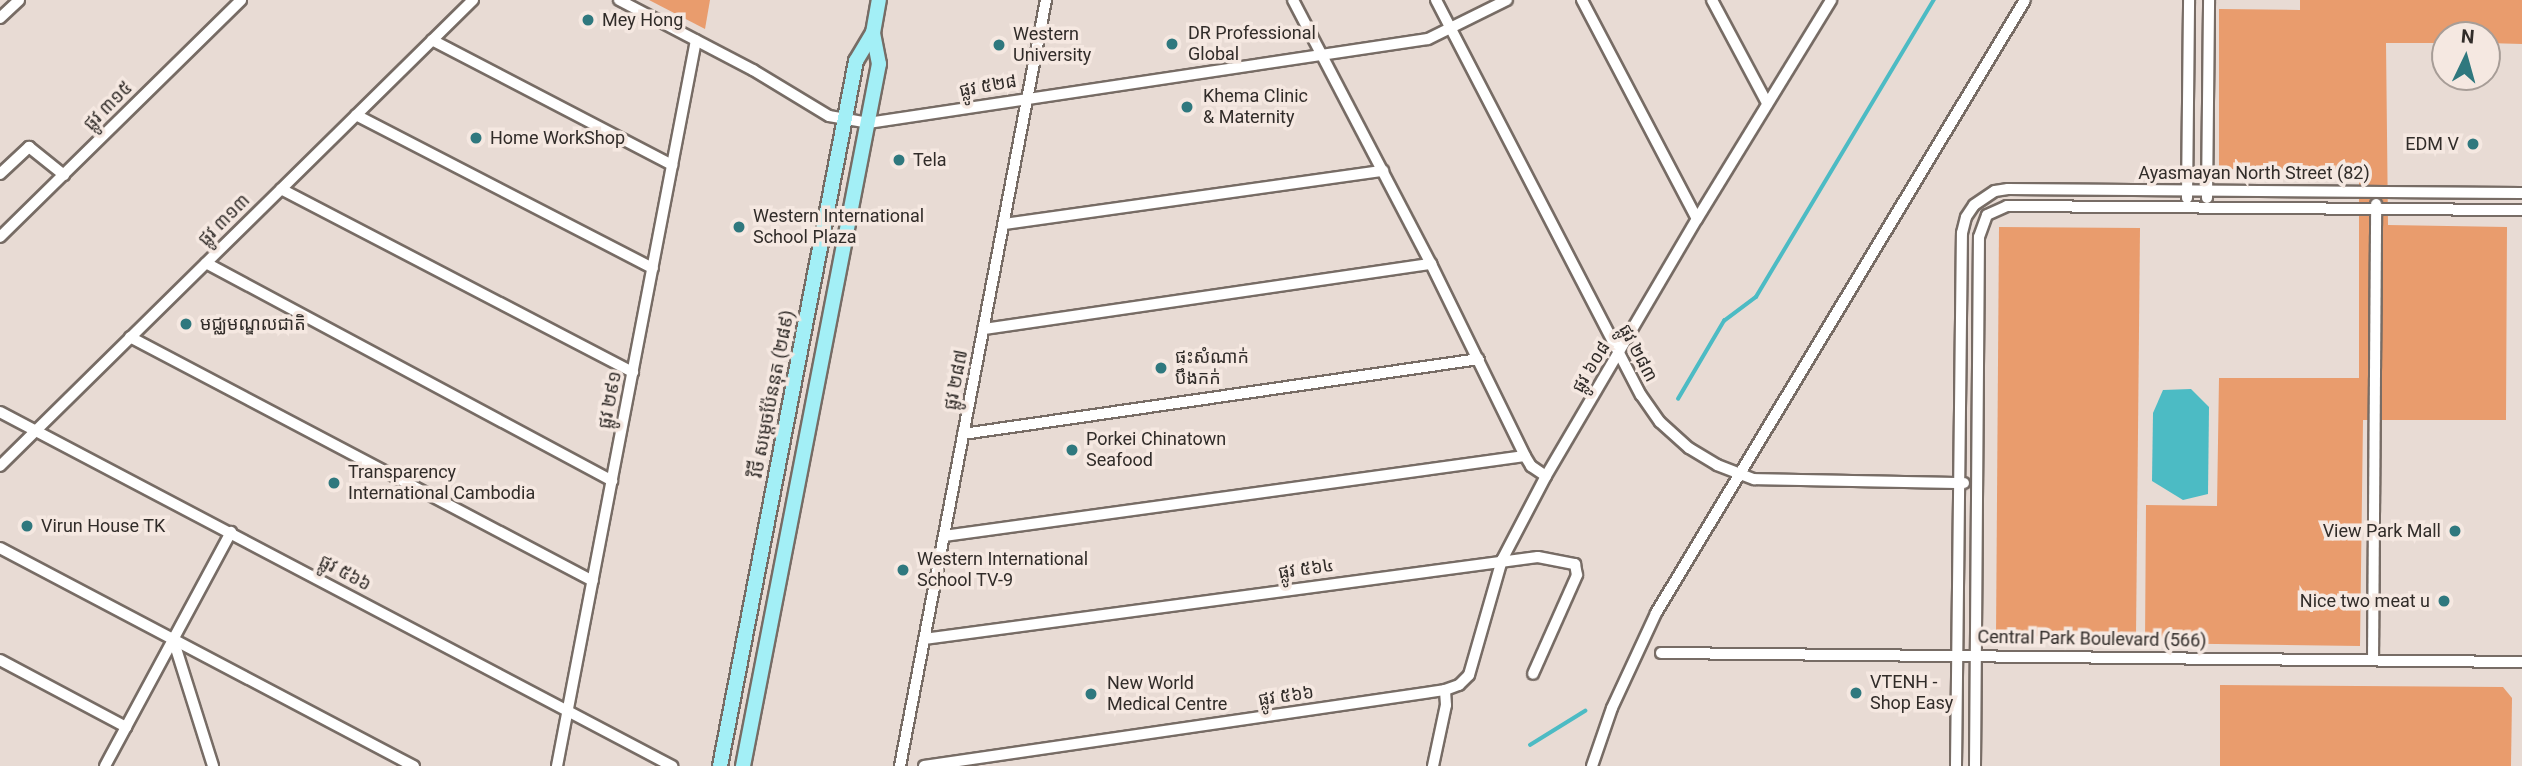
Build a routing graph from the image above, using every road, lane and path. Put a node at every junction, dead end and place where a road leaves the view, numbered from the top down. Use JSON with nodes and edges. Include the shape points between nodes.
{"nodes":[{"id":1,"x":19,"y":0,"type":"edge"},
{"id":2,"x":241,"y":0,"type":"edge"},
{"id":3,"x":473,"y":0,"type":"edge"},
{"id":4,"x":620,"y":0,"type":"edge"},
{"id":5,"x":879,"y":0,"type":"edge"},
{"id":6,"x":1046,"y":0,"type":"edge"},
{"id":7,"x":1293,"y":0,"type":"edge"},
{"id":8,"x":1436,"y":0,"type":"edge"},
{"id":9,"x":1507,"y":0,"type":"edge"},
{"id":10,"x":1582,"y":0,"type":"edge"},
{"id":11,"x":1712,"y":0,"type":"edge"},
{"id":12,"x":1831,"y":0,"type":"edge"},
{"id":13,"x":2025,"y":0,"type":"edge"},
{"id":14,"x":2189,"y":0,"type":"edge"},
{"id":15,"x":2209,"y":0,"type":"edge"},
{"id":16,"x":0,"y":19,"type":"edge"},
{"id":17,"x":1452,"y":29,"type":"junction"},
{"id":18,"x":873,"y":33,"type":"junction"},
{"id":19,"x":432,"y":40,"type":"junction"},
{"id":20,"x":696,"y":40,"type":"junction"},
{"id":21,"x":1323,"y":57,"type":"junction"},
{"id":22,"x":1028,"y":96,"type":"junction"},
{"id":23,"x":1767,"y":103,"type":"junction"},
{"id":24,"x":356,"y":115,"type":"junction"},
{"id":25,"x":845,"y":119,"type":"junction"},
{"id":26,"x":868,"y":123,"type":"junction"},
{"id":27,"x":673,"y":165,"type":"junction"},
{"id":28,"x":1383,"y":171,"type":"junction"},
{"id":29,"x":0,"y":172,"type":"edge"},
{"id":30,"x":64,"y":175,"type":"junction"},
{"id":31,"x":281,"y":189,"type":"junction"},
{"id":32,"x":2187,"y":190,"type":"junction"},
{"id":33,"x":2207,"y":191,"type":"junction"},
{"id":34,"x":2376,"y":192,"type":"junction"},
{"id":35,"x":2522,"y":193,"type":"edge"},
{"id":36,"x":2187,"y":207,"type":"junction"},
{"id":37,"x":2207,"y":208,"type":"junction"},
{"id":38,"x":2376,"y":209,"type":"junction"},
{"id":39,"x":2522,"y":210,"type":"edge"},
{"id":40,"x":1697,"y":219,"type":"junction"},
{"id":41,"x":1003,"y":224,"type":"junction"},
{"id":42,"x":0,"y":237,"type":"edge"},
{"id":43,"x":206,"y":263,"type":"junction"},
{"id":44,"x":1431,"y":264,"type":"junction"},
{"id":45,"x":653,"y":268,"type":"junction"},
{"id":46,"x":984,"y":328,"type":"junction"},
{"id":47,"x":130,"y":337,"type":"junction"},
{"id":48,"x":1619,"y":354,"type":"junction"},
{"id":49,"x":1961,"y":355,"type":"junction"},
{"id":50,"x":1978,"y":355,"type":"junction"},
{"id":51,"x":1479,"y":359,"type":"junction"},
{"id":52,"x":633,"y":372,"type":"junction"},
{"id":53,"x":0,"y":412,"type":"edge"},
{"id":54,"x":36,"y":431,"type":"junction"},
{"id":55,"x":963,"y":434,"type":"junction"},
{"id":56,"x":1525,"y":456,"type":"junction"},
{"id":57,"x":0,"y":466,"type":"edge"},
{"id":58,"x":1738,"y":474,"type":"junction"},
{"id":59,"x":1546,"y":476,"type":"junction"},
{"id":60,"x":612,"y":481,"type":"junction"},
{"id":61,"x":1959,"y":483,"type":"junction"},
{"id":62,"x":1977,"y":484,"type":"junction"},
{"id":63,"x":231,"y":533,"type":"junction"},
{"id":64,"x":944,"y":536,"type":"junction"},
{"id":65,"x":0,"y":548,"type":"edge"},
{"id":66,"x":1502,"y":560,"type":"junction"},
{"id":67,"x":593,"y":581,"type":"junction"},
{"id":68,"x":745,"y":635,"type":"junction"},
{"id":69,"x":173,"y":639,"type":"junction"},
{"id":70,"x":924,"y":639,"type":"junction"},
{"id":71,"x":769,"y":640,"type":"junction"},
{"id":72,"x":1661,"y":653,"type":"dead end"},
{"id":73,"x":1958,"y":655,"type":"junction"},
{"id":74,"x":1976,"y":655,"type":"junction"},
{"id":75,"x":0,"y":660,"type":"edge"},
{"id":76,"x":2373,"y":660,"type":"junction"},
{"id":77,"x":2522,"y":662,"type":"edge"},
{"id":78,"x":1533,"y":674,"type":"dead end"},
{"id":79,"x":1445,"y":690,"type":"junction"},
{"id":80,"x":568,"y":711,"type":"junction"},
{"id":81,"x":127,"y":727,"type":"junction"},
{"id":82,"x":105,"y":766,"type":"edge"},
{"id":83,"x":213,"y":766,"type":"edge"},
{"id":84,"x":414,"y":766,"type":"edge"},
{"id":85,"x":557,"y":766,"type":"edge"},
{"id":86,"x":672,"y":766,"type":"edge"},
{"id":87,"x":720,"y":766,"type":"edge"},
{"id":88,"x":743,"y":766,"type":"edge"},
{"id":89,"x":900,"y":766,"type":"edge"},
{"id":90,"x":923,"y":766,"type":"edge"},
{"id":91,"x":1433,"y":766,"type":"edge"},
{"id":92,"x":1592,"y":766,"type":"edge"},
{"id":93,"x":1956,"y":766,"type":"edge"},
{"id":94,"x":1975,"y":766,"type":"edge"}],
"edges":[{"from":1,"to":16,"type":"street"},
{"from":2,"to":30,"type":"street","name":"ផ្លូវ ៣១៥"},
{"from":3,"to":19,"type":"street","name":"ផ្លូវ ៣១៣"},
{"from":4,"to":20,"type":"street","name":"ផ្លូវ ៥២៨"},
{"from":5,"to":18,"type":"main road","name":"វិថី សម្តេចប៉ែននុត (២៨៩)"},
{"from":6,"to":22,"type":"street","name":"ផ្លូវ ២៨៧"},
{"from":7,"to":21,"type":"street"},
{"from":8,"to":17,"type":"street","name":"ផ្លូវ ២៨៣"},
{"from":9,"to":17,"type":"street","name":"ផ្លូវ ៥២៨"},
{"from":10,"to":40,"type":"street"},
{"from":11,"to":23,"type":"street"},
{"from":12,"to":23,"type":"street","name":"ផ្លូវ ៦០៨"},
{"from":13,"to":58,"type":"street"},
{"from":14,"to":32,"type":"street"},
{"from":15,"to":33,"type":"street"},
{"from":17,"to":21,"type":"street","name":"ផ្លូវ ៥២៨","via":[[1428,39]]},
{"from":17,"to":48,"type":"street","name":"ផ្លូវ ២៨៣"},
{"from":18,"to":25,"type":"main road","name":"វិថី សម្តេចប៉ែននុត (២៨៩)","via":[[856,61]]},
{"from":18,"to":26,"type":"main road","name":"វិថី សម្តេចប៉ែននុត (២៨៩)","via":[[879,64]]},
{"from":19,"to":24,"type":"street","name":"ផ្លូវ ៣១៣"},
{"from":19,"to":27,"type":"street"},
{"from":20,"to":25,"type":"street","name":"ផ្លូវ ៥២៨","via":[[830,116]]},
{"from":20,"to":27,"type":"street","name":"ផ្លូវ ២៩១"},
{"from":21,"to":22,"type":"street","name":"ផ្លូវ ៥២៨"},
{"from":21,"to":28,"type":"street"},
{"from":22,"to":26,"type":"street","name":"ផ្លូវ ៥២៨"},
{"from":22,"to":41,"type":"street","name":"ផ្លូវ ២៨៧"},
{"from":23,"to":40,"type":"street","name":"ផ្លូវ ៦០៨"},
{"from":24,"to":31,"type":"street","name":"ផ្លូវ ៣១៣"},
{"from":24,"to":45,"type":"street"},
{"from":25,"to":26,"type":"street","name":"ផ្លូវ ៥២៨"},
{"from":25,"to":68,"type":"main road","name":"វិថី សម្តេចប៉ែននុត (២៨៩)"},
{"from":26,"to":71,"type":"main road","name":"វិថី សម្តេចប៉ែននុត (២៨៩)"},
{"from":27,"to":45,"type":"street","name":"ផ្លូវ ២៩១"},
{"from":28,"to":41,"type":"street"},
{"from":28,"to":44,"type":"street"},
{"from":29,"to":30,"type":"street","via":[[29,147]]},
{"from":30,"to":42,"type":"street","name":"ផ្លូវ ៣១៥"},
{"from":31,"to":43,"type":"street","name":"ផ្លូវ ៣១៣"},
{"from":31,"to":52,"type":"street"},
{"from":32,"to":33,"type":"street","name":"Ayasmayan North Street (82)"},
{"from":32,"to":36,"type":"street"},
{"from":32,"to":49,"type":"street","name":"Ayasmayan North Street (82)","via":[[2008,189],[1986,195],[1966,217],[1962,233]]},
{"from":33,"to":34,"type":"street","name":"Ayasmayan North Street (82)"},
{"from":33,"to":37,"type":"street"},
{"from":34,"to":35,"type":"street","name":"Ayasmayan North Street (82)"},
{"from":34,"to":38,"type":"street"},
{"from":36,"to":37,"type":"street","name":"Ayasmayan North Street (82)"},
{"from":36,"to":50,"type":"street","name":"Ayasmayan North Street (82)","via":[[2007,206],[1987,215],[1979,237]]},
{"from":37,"to":38,"type":"street","name":"Ayasmayan North Street (82)"},
{"from":38,"to":39,"type":"street","name":"Ayasmayan North Street (82)"},
{"from":38,"to":76,"type":"street"},
{"from":40,"to":48,"type":"street","name":"ផ្លូវ ៦០៨"},
{"from":41,"to":46,"type":"street","name":"ផ្លូវ ២៨៧"},
{"from":43,"to":47,"type":"street","name":"ផ្លូវ ៣១៣"},
{"from":43,"to":60,"type":"street"},
{"from":44,"to":46,"type":"street"},
{"from":44,"to":51,"type":"street"},
{"from":45,"to":52,"type":"street","name":"ផ្លូវ ២៩១"},
{"from":46,"to":55,"type":"street","name":"ផ្លូវ ២៨៧"},
{"from":47,"to":54,"type":"street","name":"ផ្លូវ ៣១៣"},
{"from":47,"to":67,"type":"street"},
{"from":48,"to":58,"type":"street","name":"ផ្លូវ ២៨៣","via":[[1660,422],[1689,448]]},
{"from":48,"to":59,"type":"street","name":"ផ្លូវ ៦០៨"},
{"from":49,"to":50,"type":"street"},
{"from":49,"to":61,"type":"street"},
{"from":50,"to":62,"type":"street"},
{"from":51,"to":55,"type":"street"},
{"from":51,"to":56,"type":"street"},
{"from":52,"to":60,"type":"street","name":"ផ្លូវ ២៩១"},
{"from":53,"to":54,"type":"street","name":"ផ្លូវ ៥៦៦"},
{"from":54,"to":57,"type":"street","name":"ផ្លូវ ៣១៣"},
{"from":54,"to":63,"type":"street","name":"ផ្លូវ ៥៦៦"},
{"from":55,"to":64,"type":"street","name":"ផ្លូវ ២៨៧"},
{"from":56,"to":59,"type":"street"},
{"from":56,"to":64,"type":"street"},
{"from":58,"to":61,"type":"street","name":"ផ្លូវ ២៨៣","via":[[1754,479]]},
{"from":58,"to":92,"type":"street","via":[[1656,613],[1612,708]]},
{"from":59,"to":66,"type":"street","name":"ផ្លូវ ៦០៨"},
{"from":60,"to":67,"type":"street","name":"ផ្លូវ ២៩១"},
{"from":61,"to":62,"type":"street","name":"ផ្លូវ ២៨៣"},
{"from":61,"to":73,"type":"street"},
{"from":62,"to":74,"type":"street"},
{"from":63,"to":69,"type":"street"},
{"from":63,"to":80,"type":"street","name":"ផ្លូវ ៥៦៦"},
{"from":64,"to":70,"type":"street","name":"ផ្លូវ ២៨៧"},
{"from":65,"to":69,"type":"street"},
{"from":66,"to":70,"type":"street","name":"ផ្លូវ ៥៦៤"},
{"from":66,"to":78,"type":"street","name":"ផ្លូវ ៥៦៤","via":[[1538,557],[1575,564],[1577,575]]},
{"from":66,"to":79,"type":"street","name":"ផ្លូវ ៦០៨","via":[[1469,675]]},
{"from":67,"to":80,"type":"street","name":"ផ្លូវ ២៩១"},
{"from":68,"to":71,"type":"main road"},
{"from":68,"to":87,"type":"main road","name":"វិថី សម្តេចប៉ែននុត (២៨៩)"},
{"from":69,"to":81,"type":"street"},
{"from":69,"to":83,"type":"street"},
{"from":69,"to":84,"type":"street"},
{"from":70,"to":89,"type":"street","name":"ផ្លូវ ២៨៧"},
{"from":71,"to":88,"type":"main road","name":"វិថី សម្តេចប៉ែននុត (២៨៩)"},
{"from":72,"to":73,"type":"street","name":"Central Park Boulevard (566)"},
{"from":73,"to":74,"type":"street","name":"Central Park Boulevard (566)"},
{"from":73,"to":93,"type":"street"},
{"from":74,"to":76,"type":"street","name":"Central Park Boulevard (566)"},
{"from":74,"to":94,"type":"street"},
{"from":75,"to":81,"type":"street"},
{"from":76,"to":77,"type":"street","name":"Central Park Boulevard (566)"},
{"from":79,"to":90,"type":"street","name":"ផ្លូវ ៥៦៦"},
{"from":79,"to":91,"type":"street"},
{"from":80,"to":85,"type":"street","name":"ផ្លូវ ២៩១"},
{"from":80,"to":86,"type":"street","name":"ផ្លូវ ៥៦៦"},
{"from":81,"to":82,"type":"street"}]}
